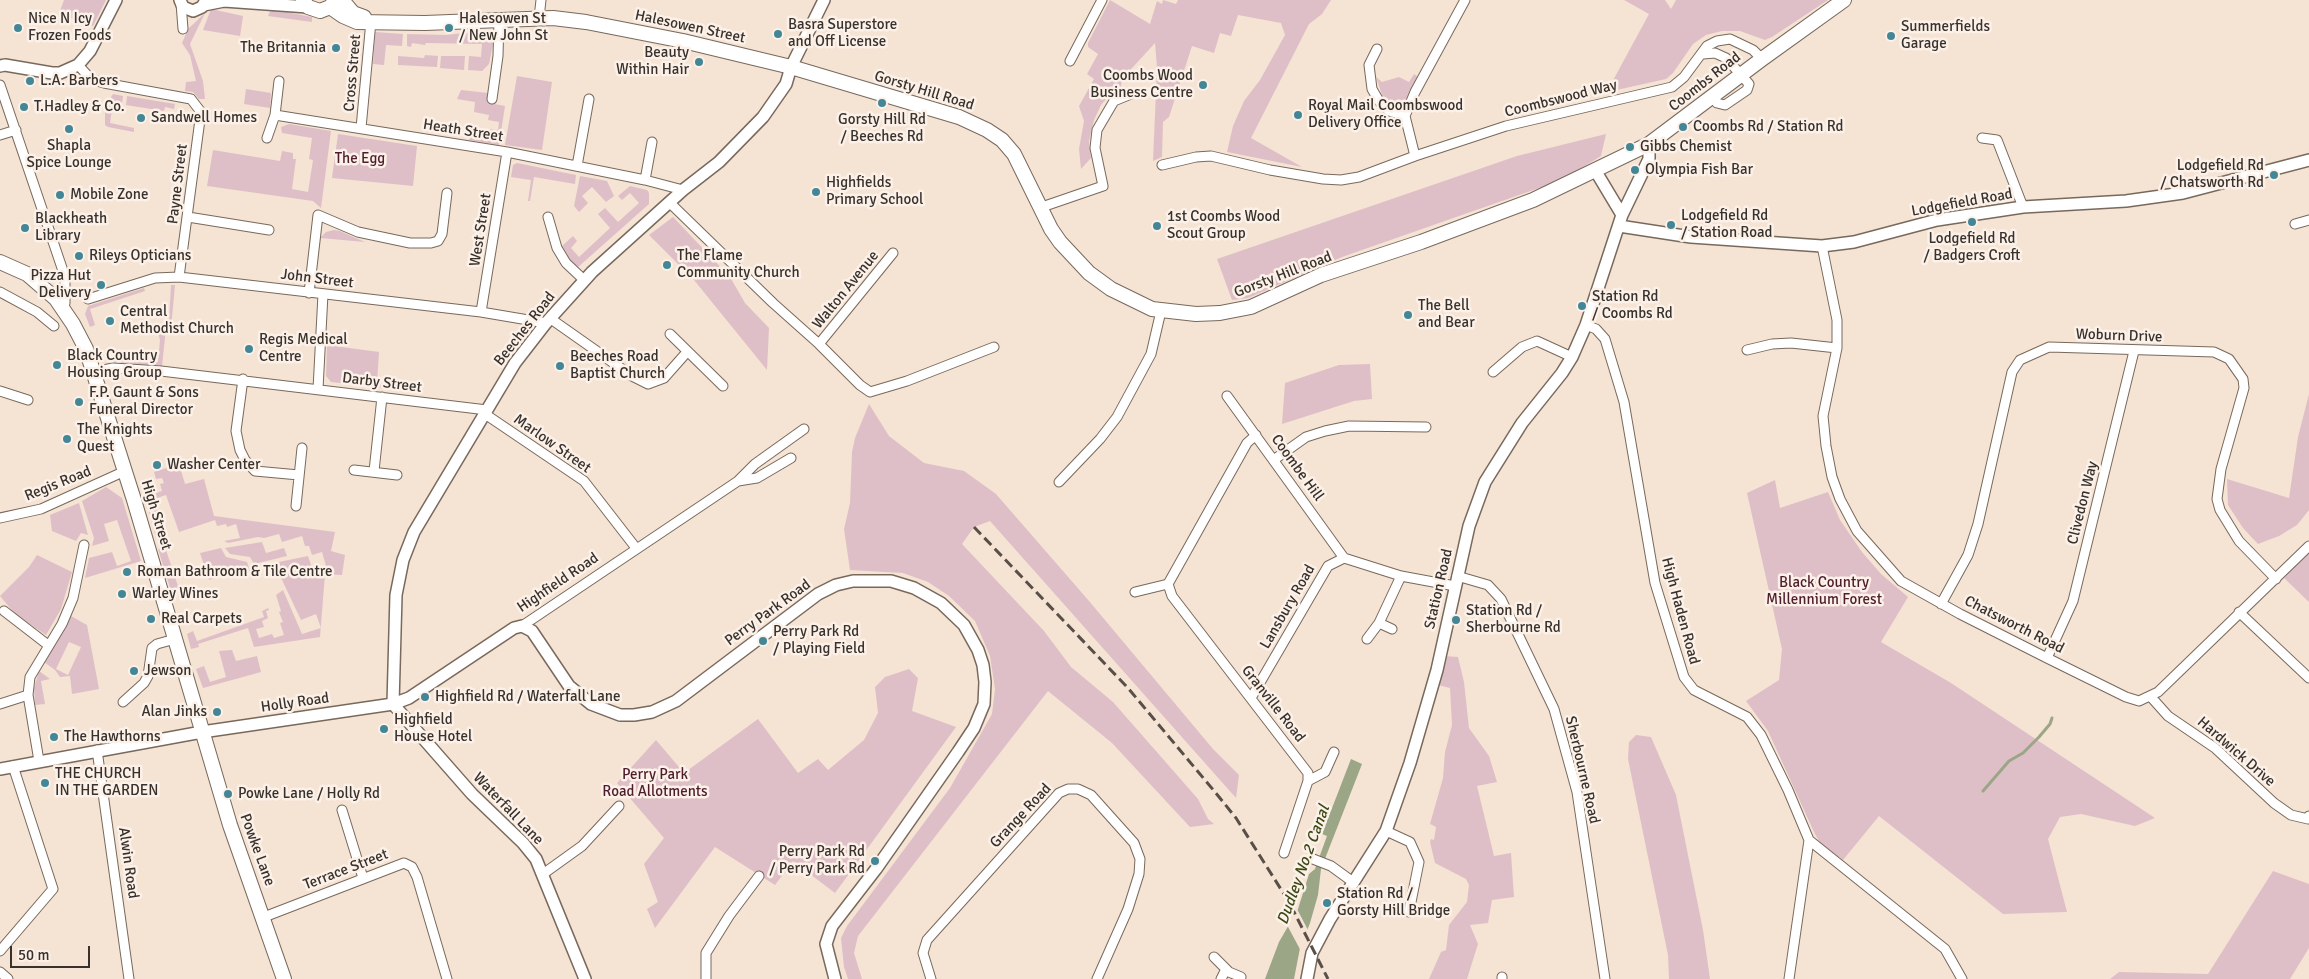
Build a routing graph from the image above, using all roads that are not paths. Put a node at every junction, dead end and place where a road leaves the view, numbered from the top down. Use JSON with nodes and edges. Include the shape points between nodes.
{"nodes":[{"id":1,"x":116,"y":0,"type":"edge"},
{"id":2,"x":232,"y":0,"type":"edge"},
{"id":3,"x":541,"y":0,"type":"edge"},
{"id":4,"x":824,"y":0,"type":"edge"},
{"id":5,"x":1102,"y":0,"type":"edge"},
{"id":6,"x":1465,"y":0,"type":"edge"},
{"id":7,"x":1844,"y":0,"type":"edge"},
{"id":8,"x":180,"y":2,"type":"edge"},
{"id":9,"x":269,"y":2,"type":"edge"},
{"id":10,"x":336,"y":2,"type":"edge"},
{"id":11,"x":305,"y":3,"type":"edge"},
{"id":12,"x":202,"y":5,"type":"edge"},
{"id":13,"x":539,"y":18,"type":"junction"},
{"id":14,"x":499,"y":20,"type":"junction"},
{"id":15,"x":371,"y":21,"type":"junction"},
{"id":16,"x":1377,"y":49,"type":"dead end"},
{"id":17,"x":1703,"y":54,"type":"junction"},
{"id":18,"x":1762,"y":59,"type":"junction"},
{"id":19,"x":1070,"y":61,"type":"dead end"},
{"id":20,"x":78,"y":65,"type":"junction"},
{"id":21,"x":0,"y":66,"type":"edge"},
{"id":22,"x":791,"y":67,"type":"junction"},
{"id":23,"x":1742,"y":74,"type":"junction"},
{"id":24,"x":279,"y":81,"type":"dead end"},
{"id":25,"x":0,"y":85,"type":"edge"},
{"id":26,"x":1131,"y":94,"type":"dead end"},
{"id":27,"x":492,"y":99,"type":"dead end"},
{"id":28,"x":589,"y":99,"type":"dead end"},
{"id":29,"x":275,"y":115,"type":"junction"},
{"id":30,"x":1404,"y":116,"type":"junction"},
{"id":31,"x":362,"y":128,"type":"junction"},
{"id":32,"x":16,"y":130,"type":"junction"},
{"id":33,"x":0,"y":135,"type":"edge"},
{"id":34,"x":268,"y":138,"type":"dead end"},
{"id":35,"x":1982,"y":138,"type":"dead end"},
{"id":36,"x":652,"y":142,"type":"dead end"},
{"id":37,"x":1649,"y":144,"type":"junction"},
{"id":38,"x":507,"y":152,"type":"junction"},
{"id":39,"x":1415,"y":156,"type":"junction"},
{"id":40,"x":2309,"y":160,"type":"edge"},
{"id":41,"x":1162,"y":165,"type":"dead end"},
{"id":42,"x":577,"y":166,"type":"junction"},
{"id":43,"x":1595,"y":170,"type":"junction"},
{"id":44,"x":645,"y":180,"type":"junction"},
{"id":45,"x":683,"y":190,"type":"junction"},
{"id":46,"x":447,"y":193,"type":"dead end"},
{"id":47,"x":670,"y":203,"type":"junction"},
{"id":48,"x":2022,"y":207,"type":"junction"},
{"id":49,"x":1039,"y":208,"type":"junction"},
{"id":50,"x":188,"y":217,"type":"junction"},
{"id":51,"x":548,"y":217,"type":"dead end"},
{"id":52,"x":1620,"y":221,"type":"junction"},
{"id":53,"x":2308,"y":223,"type":"edge"},
{"id":54,"x":2295,"y":224,"type":"dead end"},
{"id":55,"x":269,"y":230,"type":"dead end"},
{"id":56,"x":1822,"y":246,"type":"junction"},
{"id":57,"x":893,"y":253,"type":"dead end"},
{"id":58,"x":0,"y":262,"type":"edge"},
{"id":59,"x":0,"y":272,"type":"edge"},
{"id":60,"x":180,"y":277,"type":"junction"},
{"id":61,"x":584,"y":280,"type":"junction"},
{"id":62,"x":0,"y":292,"type":"edge"},
{"id":63,"x":309,"y":293,"type":"junction"},
{"id":64,"x":324,"y":294,"type":"junction"},
{"id":65,"x":88,"y":300,"type":"dead end"},
{"id":66,"x":1161,"y":311,"type":"junction"},
{"id":67,"x":63,"y":312,"type":"junction"},
{"id":68,"x":482,"y":312,"type":"junction"},
{"id":69,"x":548,"y":321,"type":"junction"},
{"id":70,"x":1586,"y":325,"type":"junction"},
{"id":71,"x":54,"y":326,"type":"dead end"},
{"id":72,"x":670,"y":334,"type":"dead end"},
{"id":73,"x":819,"y":344,"type":"junction"},
{"id":74,"x":994,"y":347,"type":"dead end"},
{"id":75,"x":1837,"y":348,"type":"junction"},
{"id":76,"x":1747,"y":350,"type":"dead end"},
{"id":77,"x":2134,"y":351,"type":"junction"},
{"id":78,"x":687,"y":352,"type":"junction"},
{"id":79,"x":1572,"y":357,"type":"junction"},
{"id":80,"x":94,"y":372,"type":"junction"},
{"id":81,"x":1494,"y":372,"type":"dead end"},
{"id":82,"x":242,"y":380,"type":"junction"},
{"id":83,"x":724,"y":386,"type":"dead end"},
{"id":84,"x":318,"y":389,"type":"junction"},
{"id":85,"x":0,"y":390,"type":"edge"},
{"id":86,"x":1227,"y":396,"type":"dead end"},
{"id":87,"x":382,"y":397,"type":"junction"},
{"id":88,"x":28,"y":400,"type":"dead end"},
{"id":89,"x":486,"y":412,"type":"junction"},
{"id":90,"x":1426,"y":427,"type":"dead end"},
{"id":91,"x":804,"y":429,"type":"dead end"},
{"id":92,"x":1256,"y":435,"type":"junction"},
{"id":93,"x":302,"y":448,"type":"dead end"},
{"id":94,"x":792,"y":458,"type":"dead end"},
{"id":95,"x":1275,"y":459,"type":"junction"},
{"id":96,"x":354,"y":470,"type":"dead end"},
{"id":97,"x":126,"y":471,"type":"junction"},
{"id":98,"x":374,"y":471,"type":"junction"},
{"id":99,"x":398,"y":475,"type":"dead end"},
{"id":100,"x":299,"y":476,"type":"junction"},
{"id":101,"x":738,"y":481,"type":"junction"},
{"id":102,"x":1059,"y":482,"type":"dead end"},
{"id":103,"x":296,"y":506,"type":"dead end"},
{"id":104,"x":0,"y":518,"type":"edge"},
{"id":105,"x":84,"y":545,"type":"dead end"},
{"id":106,"x":2309,"y":546,"type":"edge"},
{"id":107,"x":636,"y":548,"type":"junction"},
{"id":108,"x":1344,"y":558,"type":"junction"},
{"id":109,"x":1401,"y":576,"type":"junction"},
{"id":110,"x":2276,"y":579,"type":"junction"},
{"id":111,"x":1456,"y":581,"type":"junction"},
{"id":112,"x":1168,"y":584,"type":"junction"},
{"id":113,"x":1135,"y":592,"type":"dead end"},
{"id":114,"x":1941,"y":604,"type":"junction"},
{"id":115,"x":4,"y":611,"type":"dead end"},
{"id":116,"x":2239,"y":612,"type":"junction"},
{"id":117,"x":1379,"y":623,"type":"junction"},
{"id":118,"x":522,"y":626,"type":"junction"},
{"id":119,"x":1392,"y":629,"type":"dead end"},
{"id":120,"x":175,"y":639,"type":"junction"},
{"id":121,"x":1367,"y":639,"type":"dead end"},
{"id":122,"x":48,"y":645,"type":"junction"},
{"id":123,"x":2047,"y":658,"type":"junction"},
{"id":124,"x":2309,"y":678,"type":"edge"},
{"id":125,"x":28,"y":696,"type":"junction"},
{"id":126,"x":2151,"y":697,"type":"junction"},
{"id":127,"x":1251,"y":698,"type":"junction"},
{"id":128,"x":123,"y":702,"type":"dead end"},
{"id":129,"x":0,"y":704,"type":"edge"},
{"id":130,"x":393,"y":704,"type":"junction"},
{"id":131,"x":202,"y":732,"type":"junction"},
{"id":132,"x":98,"y":750,"type":"junction"},
{"id":133,"x":1334,"y":752,"type":"dead end"},
{"id":134,"x":39,"y":761,"type":"junction"},
{"id":135,"x":13,"y":766,"type":"junction"},
{"id":136,"x":0,"y":769,"type":"edge"},
{"id":137,"x":1308,"y":781,"type":"junction"},
{"id":138,"x":619,"y":806,"type":"dead end"},
{"id":139,"x":342,"y":810,"type":"dead end"},
{"id":140,"x":2309,"y":819,"type":"edge"},
{"id":141,"x":1386,"y":831,"type":"junction"},
{"id":142,"x":1809,"y":840,"type":"junction"},
{"id":143,"x":1284,"y":853,"type":"dead end"},
{"id":144,"x":1313,"y":859,"type":"dead end"},
{"id":145,"x":543,"y":874,"type":"junction"},
{"id":146,"x":759,"y":876,"type":"dead end"},
{"id":147,"x":363,"y":878,"type":"junction"},
{"id":148,"x":1353,"y":882,"type":"junction"},
{"id":149,"x":1409,"y":912,"type":"dead end"},
{"id":150,"x":264,"y":917,"type":"junction"},
{"id":151,"x":0,"y":951,"type":"edge"},
{"id":152,"x":1214,"y":957,"type":"dead end"},
{"id":153,"x":1226,"y":968,"type":"junction"},
{"id":154,"x":0,"y":972,"type":"edge"},
{"id":155,"x":1241,"y":977,"type":"dead end"},
{"id":156,"x":8,"y":979,"type":"edge"},
{"id":157,"x":129,"y":979,"type":"edge"},
{"id":158,"x":284,"y":979,"type":"edge"},
{"id":159,"x":447,"y":979,"type":"edge"},
{"id":160,"x":585,"y":979,"type":"edge"},
{"id":161,"x":706,"y":979,"type":"edge"},
{"id":162,"x":833,"y":979,"type":"edge"},
{"id":163,"x":931,"y":979,"type":"edge"},
{"id":164,"x":1098,"y":979,"type":"edge"},
{"id":165,"x":1221,"y":979,"type":"edge"},
{"id":166,"x":1307,"y":979,"type":"edge"},
{"id":167,"x":1605,"y":979,"type":"edge"},
{"id":168,"x":1789,"y":979,"type":"edge"},
{"id":169,"x":1962,"y":979,"type":"edge"}],
"edges":[{"from":1,"to":20,"type":"street","via":[[90,51]]},
{"from":2,"to":9,"type":"street"},
{"from":2,"to":12,"type":"street"},
{"from":3,"to":13,"type":"street"},
{"from":4,"to":22,"type":"street","name":"Beeches Road"},
{"from":5,"to":19,"type":"street"},
{"from":6,"to":30,"type":"street"},
{"from":7,"to":18,"type":"main road","name":"Coombs Road"},
{"from":8,"to":12,"type":"street","via":[[188,10]]},
{"from":8,"to":12,"type":"street","via":[[183,29]]},
{"from":9,"to":11,"type":"street"},
{"from":10,"to":11,"type":"main road","via":[[320,10]]},
{"from":10,"to":15,"type":"main road","name":"Halesowen Street"},
{"from":13,"to":14,"type":"main road","name":"Halesowen Street"},
{"from":13,"to":22,"type":"main road","name":"Halesowen Street","via":[[586,22]]},
{"from":14,"to":15,"type":"main road","name":"Halesowen Street","via":[[425,24]]},
{"from":14,"to":27,"type":"street"},
{"from":15,"to":31,"type":"street","name":"Cross Street"},
{"from":16,"to":30,"type":"street","via":[[1370,65],[1372,89],[1390,111]]},
{"from":17,"to":18,"type":"street","name":"Coombswood Way","via":[[1707,46],[1730,39],[1753,50]]},
{"from":17,"to":23,"type":"street","via":[[1715,53],[1726,58]]},
{"from":17,"to":39,"type":"street","name":"Coombswood Way","via":[[1672,86],[1506,126]]},
{"from":18,"to":23,"type":"main road","name":"Coombs Road"},
{"from":20,"to":21,"type":"street","via":[[52,74]]},
{"from":20,"to":50,"type":"street","name":"Payne Street","via":[[91,78],[104,83],[191,99],[195,103],[201,112]]},
{"from":22,"to":45,"type":"street","name":"Beeches Road","via":[[786,84],[763,117],[719,162]]},
{"from":22,"to":49,"type":"main road","name":"Gorsty Hill Road","via":[[959,117],[988,130],[1014,154]]},
{"from":23,"to":37,"type":"main road","name":"Coombs Road"},
{"from":24,"to":29,"type":"street"},
{"from":25,"to":32,"type":"street"},
{"from":26,"to":49,"type":"street","via":[[1114,101],[1097,130],[1095,148],[1103,186]]},
{"from":28,"to":42,"type":"street"},
{"from":29,"to":31,"type":"street","name":"Heath Street"},
{"from":29,"to":34,"type":"street"},
{"from":30,"to":39,"type":"street"},
{"from":31,"to":38,"type":"street","name":"Heath Street"},
{"from":32,"to":33,"type":"street"},
{"from":32,"to":67,"type":"street","via":[[65,281]]},
{"from":35,"to":48,"type":"street","via":[[1997,140]]},
{"from":36,"to":44,"type":"street"},
{"from":37,"to":43,"type":"main road","name":"Gorsty Hill Road"},
{"from":37,"to":52,"type":"street","via":[[1649,159]]},
{"from":38,"to":42,"type":"street","name":"Heath Street"},
{"from":38,"to":68,"type":"street","name":"West Street"},
{"from":39,"to":41,"type":"street","name":"Coombswood Way","via":[[1359,177],[1341,180],[1302,176],[1211,156]]},
{"from":40,"to":48,"type":"street","name":"Lodgefield Road","via":[[2183,193],[2126,201]]},
{"from":42,"to":44,"type":"street","name":"Heath Street"},
{"from":43,"to":52,"type":"street"},
{"from":43,"to":66,"type":"main road","name":"Gorsty Hill Road","via":[[1533,200],[1321,275],[1251,307],[1211,314]]},
{"from":44,"to":45,"type":"street","name":"Heath Street"},
{"from":45,"to":47,"type":"street","name":"Beeches Road"},
{"from":46,"to":63,"type":"street","via":[[442,234],[438,241],[431,243],[410,243],[358,232],[318,214]]},
{"from":47,"to":61,"type":"street","name":"Beeches Road"},
{"from":47,"to":73,"type":"street"},
{"from":48,"to":56,"type":"street","name":"Lodgefield Road","via":[[1937,220],[1854,242]]},
{"from":49,"to":66,"type":"main road","name":"Gorsty Hill Road","via":[[1060,242],[1089,273],[1130,300]]},
{"from":50,"to":55,"type":"street"},
{"from":50,"to":60,"type":"street","name":"Payne Street"},
{"from":51,"to":61,"type":"street","via":[[557,248],[566,263]]},
{"from":52,"to":56,"type":"street","name":"Lodgefield Road","via":[[1691,237]]},
{"from":52,"to":70,"type":"street","name":"Station Road"},
{"from":53,"to":54,"type":"street"},
{"from":56,"to":75,"type":"street","name":"Chatsworth Road","via":[[1837,320]]},
{"from":57,"to":73,"type":"street","name":"Walton Avenue"},
{"from":58,"to":67,"type":"main road","via":[[26,274],[56,299]]},
{"from":59,"to":67,"type":"main road","via":[[33,287]]},
{"from":60,"to":63,"type":"street","name":"John Street"},
{"from":60,"to":65,"type":"street","name":"John Street","via":[[155,278]]},
{"from":61,"to":69,"type":"street","name":"Beeches Road"},
{"from":62,"to":71,"type":"street","via":[[37,312]]},
{"from":63,"to":64,"type":"street","name":"John Street"},
{"from":64,"to":68,"type":"street","name":"John Street"},
{"from":64,"to":84,"type":"street"},
{"from":66,"to":102,"type":"street","via":[[1151,354],[1117,417]]},
{"from":67,"to":80,"type":"main road","name":"High Street","via":[[80,335]]},
{"from":68,"to":69,"type":"street","name":"John Street"},
{"from":69,"to":78,"type":"street","via":[[648,384],[664,378]]},
{"from":69,"to":89,"type":"street","name":"Beeches Road","via":[[515,363]]},
{"from":70,"to":79,"type":"street","name":"Station Road"},
{"from":70,"to":142,"type":"street","name":"High Haden Road","via":[[1596,329],[1605,339],[1624,402],[1655,583],[1684,677],[1694,690],[1747,717],[1761,735]]},
{"from":72,"to":78,"type":"street"},
{"from":73,"to":74,"type":"street","via":[[870,392]]},
{"from":75,"to":76,"type":"street","via":[[1791,343]]},
{"from":75,"to":114,"type":"street","name":"Chatsworth Road","via":[[1823,416],[1832,477],[1840,499],[1857,531],[1901,581]]},
{"from":77,"to":110,"type":"street","name":"Woburn Drive","via":[[2214,352],[2229,359],[2239,372],[2244,388],[2221,469],[2217,499],[2220,510],[2239,540]]},
{"from":77,"to":114,"type":"street","name":"Woburn Drive","via":[[2049,347],[2020,360],[2012,372],[1968,555]]},
{"from":77,"to":123,"type":"street","name":"Clivedon Way","via":[[2073,601]]},
{"from":78,"to":83,"type":"street"},
{"from":79,"to":81,"type":"street","via":[[1537,341],[1522,347]]},
{"from":79,"to":111,"type":"street","name":"Station Road","via":[[1522,423],[1485,482],[1469,526]]},
{"from":80,"to":82,"type":"street","name":"Darby Street","via":[[113,368]]},
{"from":80,"to":97,"type":"main road","name":"High Street"},
{"from":82,"to":84,"type":"street","name":"Darby Street"},
{"from":82,"to":100,"type":"street","via":[[236,431],[245,460],[255,471]]},
{"from":84,"to":87,"type":"street","name":"Darby Street"},
{"from":85,"to":88,"type":"street"},
{"from":86,"to":92,"type":"street","name":"Coombe Hill"},
{"from":87,"to":89,"type":"street","name":"Darby Street"},
{"from":87,"to":98,"type":"street"},
{"from":89,"to":107,"type":"street","name":"Marlow Street","via":[[584,480]]},
{"from":89,"to":130,"type":"street","name":"Beeches Road","via":[[414,532],[403,560],[396,596]]},
{"from":90,"to":95,"type":"street","via":[[1350,426],[1325,431],[1306,437]]},
{"from":91,"to":101,"type":"street","via":[[755,464]]},
{"from":92,"to":95,"type":"street","name":"Coombe Hill"},
{"from":92,"to":112,"type":"street","via":[[1247,443]]},
{"from":93,"to":100,"type":"street"},
{"from":94,"to":101,"type":"street","via":[[758,478]]},
{"from":95,"to":108,"type":"street","name":"Coombe Hill"},
{"from":96,"to":98,"type":"street"},
{"from":97,"to":104,"type":"street","name":"Regis Road","via":[[41,510]]},
{"from":97,"to":120,"type":"main road","name":"High Street"},
{"from":98,"to":99,"type":"street"},
{"from":100,"to":103,"type":"street"},
{"from":101,"to":107,"type":"street","name":"Highfield Road"},
{"from":105,"to":122,"type":"street","via":[[74,598]]},
{"from":106,"to":110,"type":"street"},
{"from":107,"to":118,"type":"street","name":"Highfield Road"},
{"from":108,"to":109,"type":"street"},
{"from":108,"to":127,"type":"street","name":"Lansbury Road","via":[[1328,566]]},
{"from":109,"to":111,"type":"street"},
{"from":109,"to":117,"type":"street"},
{"from":110,"to":116,"type":"street"},
{"from":111,"to":141,"type":"street","name":"Station Road","via":[[1425,716]]},
{"from":111,"to":167,"type":"street","name":"Sherbourne Road","via":[[1488,585],[1501,599],[1554,709],[1577,792]]},
{"from":112,"to":113,"type":"street"},
{"from":112,"to":127,"type":"street","name":"Granville Road","via":[[1172,596]]},
{"from":114,"to":123,"type":"street","name":"Chatsworth Road"},
{"from":115,"to":122,"type":"street"},
{"from":116,"to":124,"type":"street"},
{"from":116,"to":126,"type":"street"},
{"from":117,"to":119,"type":"street"},
{"from":117,"to":121,"type":"street"},
{"from":118,"to":130,"type":"street","name":"Highfield Road","via":[[514,628],[409,698]]},
{"from":118,"to":162,"type":"street","name":"Perry Park Road","via":[[532,631],[569,686],[591,704],[620,715],[634,715],[652,712],[676,700],[809,599],[836,585],[862,580],[891,581],[927,594],[956,615],[978,650],[985,682],[984,704],[974,728],[958,752],[832,926],[826,944]]},
{"from":120,"to":128,"type":"street","via":[[152,648],[148,676]]},
{"from":120,"to":131,"type":"main road","name":"High Street"},
{"from":122,"to":125,"type":"street","via":[[30,677]]},
{"from":123,"to":126,"type":"street","name":"Chatsworth Road","via":[[2126,697],[2139,701]]},
{"from":125,"to":129,"type":"street"},
{"from":125,"to":134,"type":"street"},
{"from":126,"to":140,"type":"street","name":"Hardwick Drive","via":[[2168,716],[2215,748],[2274,803],[2291,815]]},
{"from":127,"to":137,"type":"street","name":"Granville Road","via":[[1302,763],[1308,773]]},
{"from":130,"to":131,"type":"street","name":"Holly Road"},
{"from":130,"to":145,"type":"street","name":"Waterfall Lane","via":[[472,794],[523,843]]},
{"from":131,"to":132,"type":"street","name":"Holly Road"},
{"from":131,"to":150,"type":"main road","name":"Powke Lane","via":[[230,824]]},
{"from":132,"to":134,"type":"street","name":"Holly Road"},
{"from":132,"to":157,"type":"street","name":"Alwin Road"},
{"from":133,"to":137,"type":"street","via":[[1325,772]]},
{"from":134,"to":135,"type":"street","name":"Holly Road"},
{"from":135,"to":136,"type":"street","name":"Holly Road"},
{"from":135,"to":151,"type":"street","via":[[53,889]]},
{"from":137,"to":143,"type":"street"},
{"from":138,"to":145,"type":"street","via":[[582,846]]},
{"from":139,"to":147,"type":"street"},
{"from":141,"to":148,"type":"street","name":"Station Road"},
{"from":141,"to":149,"type":"street","via":[[1410,842],[1419,862]]},
{"from":142,"to":168,"type":"street"},
{"from":142,"to":169,"type":"street","name":"High Haden Road","via":[[1945,949]]},
{"from":144,"to":148,"type":"street","via":[[1331,866]]},
{"from":145,"to":160,"type":"street","name":"Waterfall Lane"},
{"from":146,"to":161,"type":"street","via":[[706,953]]},
{"from":147,"to":150,"type":"street","name":"Terrace Street"},
{"from":147,"to":159,"type":"street","name":"Terrace Street","via":[[404,863],[412,867]]},
{"from":148,"to":166,"type":"street","name":"Station Road","via":[[1312,953]]},
{"from":150,"to":158,"type":"main road","name":"Powke Lane"},
{"from":152,"to":153,"type":"street"},
{"from":153,"to":155,"type":"street"},
{"from":153,"to":165,"type":"street"},
{"from":154,"to":156,"type":"street"},
{"from":163,"to":164,"type":"street","name":"Grange Road","via":[[923,953],[927,940],[1059,793],[1078,789],[1091,795],[1134,843],[1140,859],[1139,874],[1128,909]]}]}
